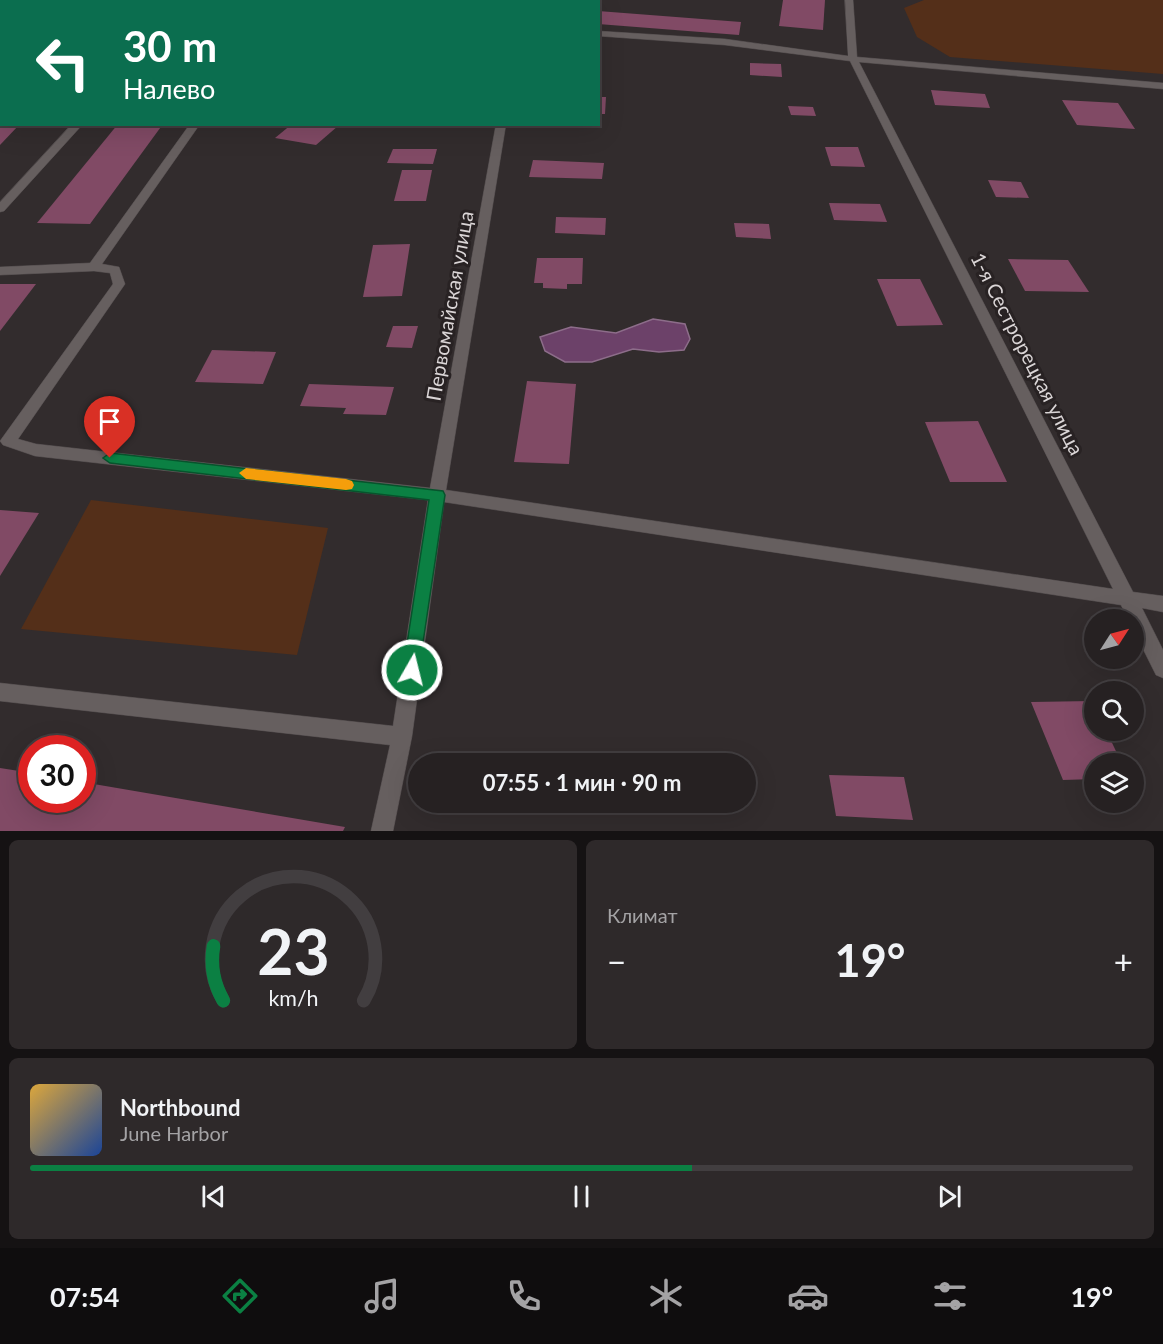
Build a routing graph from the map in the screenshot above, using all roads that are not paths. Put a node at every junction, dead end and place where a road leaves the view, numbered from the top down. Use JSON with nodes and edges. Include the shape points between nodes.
{"nodes":[{"id":1,"x":849,"y":0,"type":"edge"},
{"id":2,"x":600,"y":33,"type":"edge"},
{"id":3,"x":853,"y":59,"type":"junction"},
{"id":4,"x":1163,"y":86,"type":"edge"},
{"id":5,"x":76,"y":126,"type":"edge"},
{"id":6,"x":194,"y":126,"type":"edge"},
{"id":7,"x":501,"y":126,"type":"edge"},
{"id":8,"x":0,"y":209,"type":"edge"},
{"id":9,"x":94,"y":267,"type":"junction"},
{"id":10,"x":0,"y":271,"type":"edge"},
{"id":11,"x":4,"y":446,"type":"edge"},
{"id":12,"x":437,"y":495,"type":"junction"},
{"id":13,"x":1126,"y":599,"type":"junction"},
{"id":14,"x":1163,"y":604,"type":"edge"},
{"id":15,"x":1163,"y":669,"type":"edge"},
{"id":16,"x":0,"y":692,"type":"edge"},
{"id":17,"x":402,"y":736,"type":"junction"},
{"id":18,"x":382,"y":831,"type":"edge"}],
"edges":[{"from":1,"to":3,"type":"street"},
{"from":2,"to":3,"type":"street","via":[[725,42]]},
{"from":3,"to":4,"type":"street"},
{"from":3,"to":13,"type":"street","name":"1-я Сестрорецкая улица"},
{"from":5,"to":8,"type":"street"},
{"from":6,"to":9,"type":"street"},
{"from":7,"to":12,"type":"street","name":"Первомайская улица"},
{"from":9,"to":10,"type":"street"},
{"from":9,"to":11,"type":"street","via":[[115,270],[119,284]]},
{"from":11,"to":12,"type":"street"},
{"from":12,"to":13,"type":"street"},
{"from":12,"to":17,"type":"street","name":"Первомайская улица"},
{"from":13,"to":14,"type":"street"},
{"from":13,"to":15,"type":"street","name":"1-я Сестрорецкая улица"},
{"from":16,"to":17,"type":"street"},
{"from":17,"to":18,"type":"street","name":"Первомайская улица"}]}
